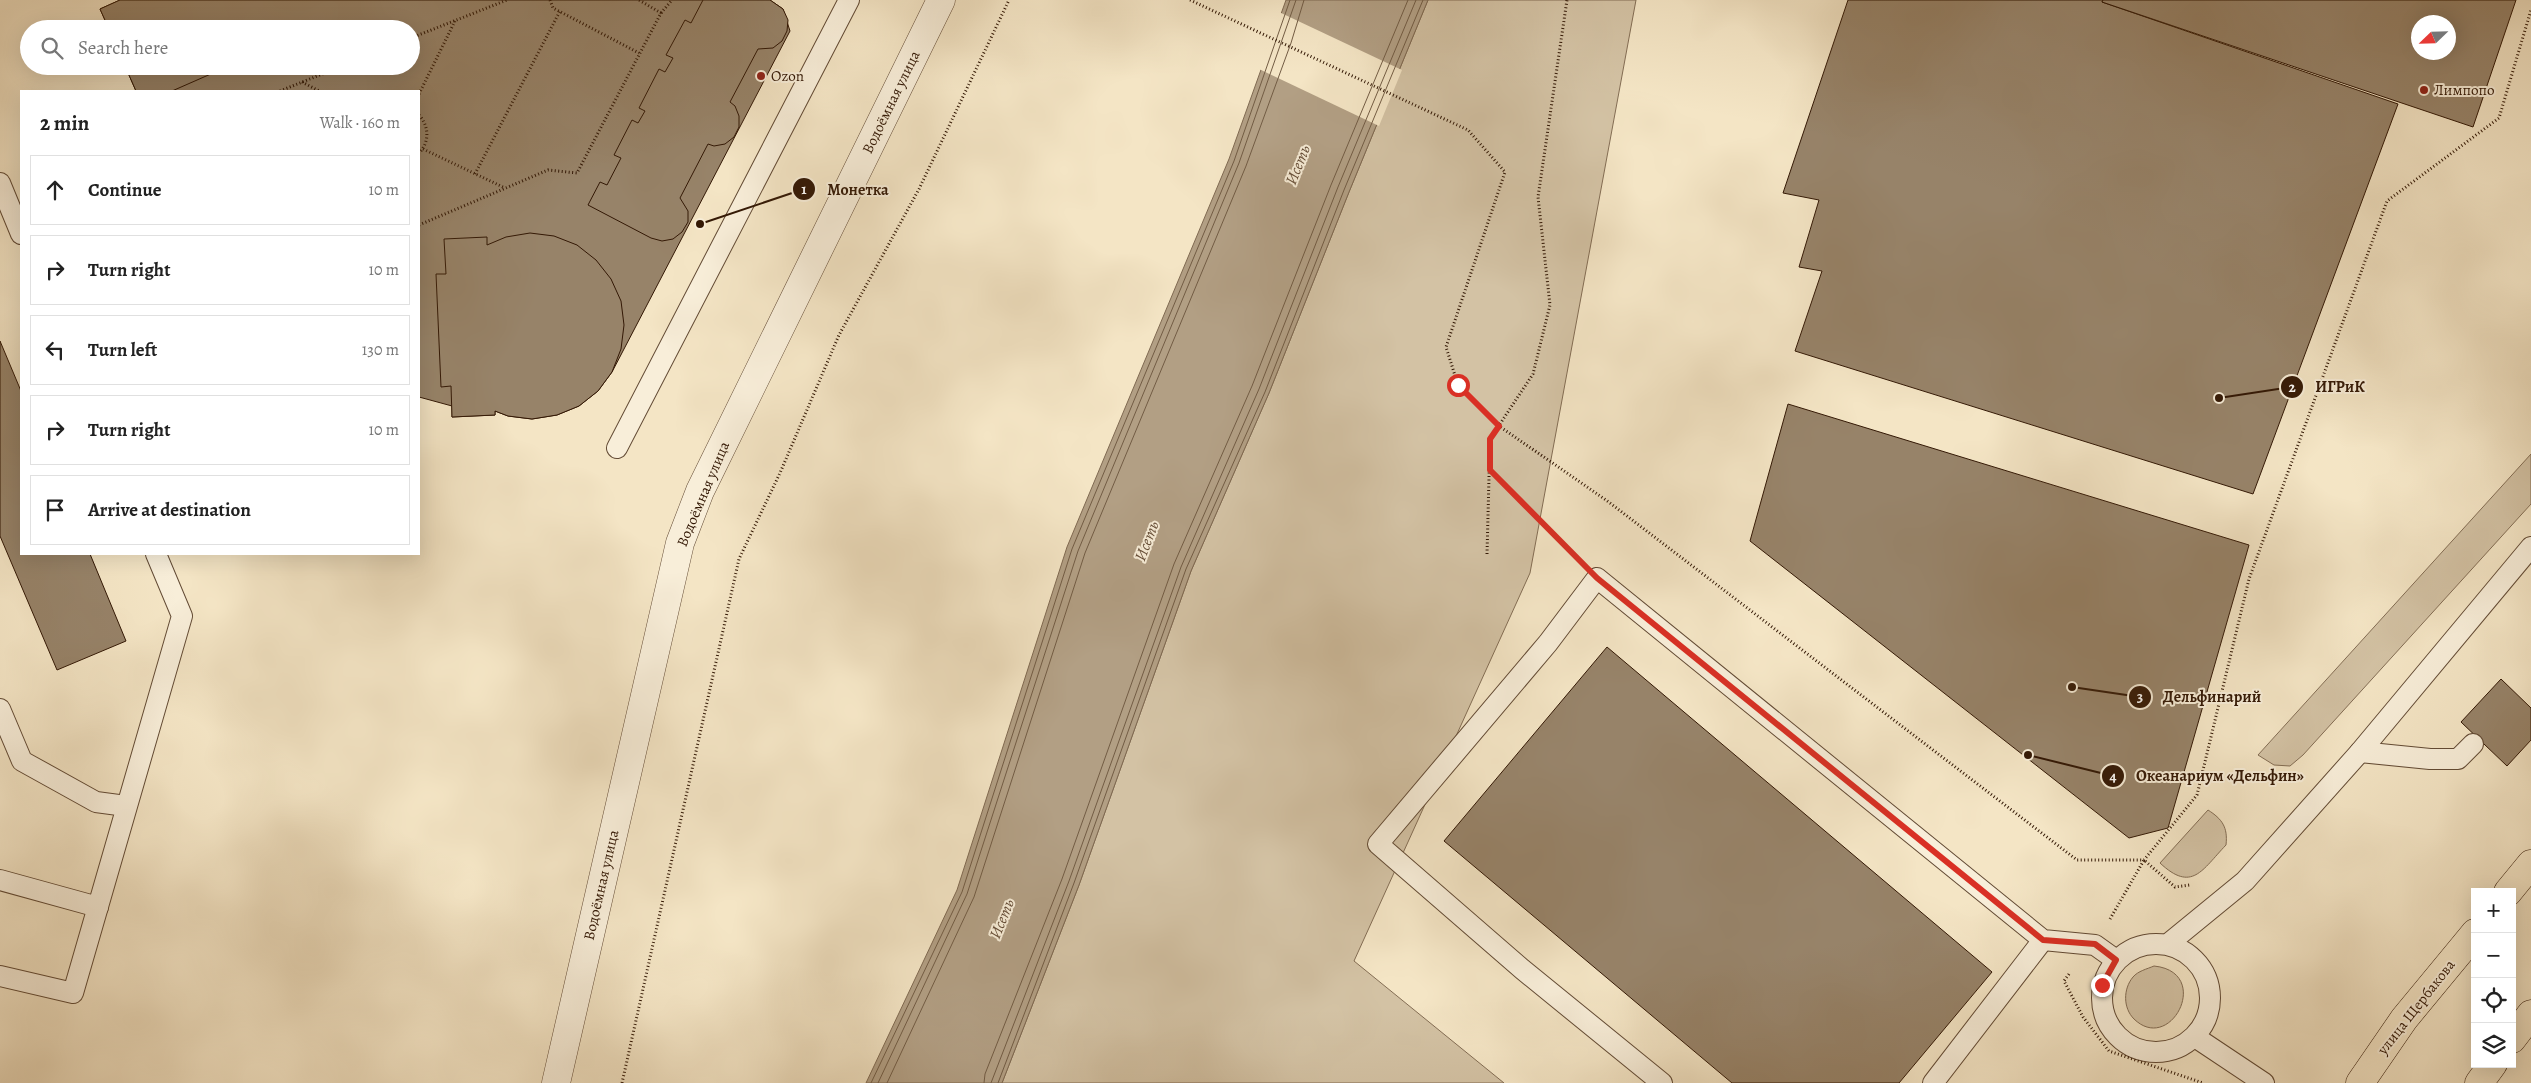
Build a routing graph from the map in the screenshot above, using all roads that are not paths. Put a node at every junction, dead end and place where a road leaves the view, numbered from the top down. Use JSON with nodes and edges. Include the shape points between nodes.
{"nodes":[{"id":1,"x":849,"y":0,"type":"edge"},
{"id":2,"x":941,"y":0,"type":"edge"},
{"id":3,"x":0,"y":183,"type":"edge"},
{"id":4,"x":20,"y":232,"type":"edge"},
{"id":5,"x":617,"y":448,"type":"dead end"},
{"id":6,"x":2531,"y":547,"type":"edge"},
{"id":7,"x":156,"y":555,"type":"edge"},
{"id":8,"x":0,"y":709,"type":"edge"},
{"id":9,"x":2473,"y":744,"type":"dead end"},
{"id":10,"x":2360,"y":752,"type":"junction"},
{"id":11,"x":126,"y":806,"type":"junction"},
{"id":12,"x":2531,"y":864,"type":"edge"},
{"id":13,"x":0,"y":880,"type":"edge"},
{"id":14,"x":2511,"y":888,"type":"edge"},
{"id":15,"x":98,"y":907,"type":"junction"},
{"id":16,"x":2471,"y":938,"type":"edge"},
{"id":17,"x":2043,"y":940,"type":"junction"},
{"id":18,"x":2168,"y":944,"type":"junction"},
{"id":19,"x":2116,"y":960,"type":"junction"},
{"id":20,"x":0,"y":976,"type":"edge"},
{"id":21,"x":2531,"y":1014,"type":"edge"},
{"id":22,"x":2516,"y":1034,"type":"edge"},
{"id":23,"x":2195,"y":1037,"type":"junction"},
{"id":24,"x":2490,"y":1068,"type":"edge"},
{"id":25,"x":556,"y":1083,"type":"edge"},
{"id":26,"x":1662,"y":1083,"type":"edge"},
{"id":27,"x":1933,"y":1083,"type":"edge"},
{"id":28,"x":2264,"y":1083,"type":"edge"},
{"id":29,"x":2360,"y":1083,"type":"edge"},
{"id":30,"x":2479,"y":1083,"type":"edge"}],
"edges":[{"from":1,"to":5,"type":"lane"},
{"from":2,"to":25,"type":"street","name":"Водоёмная улица","via":[[700,491],[680,543]]},
{"from":3,"to":4,"type":"lane"},
{"from":6,"to":10,"type":"lane"},
{"from":7,"to":11,"type":"lane","via":[[182,616]]},
{"from":8,"to":11,"type":"lane","via":[[22,761],[96,802]]},
{"from":9,"to":10,"type":"lane","via":[[2458,759]]},
{"from":10,"to":18,"type":"lane","via":[[2245,881]]},
{"from":11,"to":15,"type":"lane"},
{"from":12,"to":14,"type":"main road"},
{"from":13,"to":15,"type":"lane"},
{"from":15,"to":20,"type":"lane","via":[[73,993]]},
{"from":16,"to":29,"type":"main road","name":"улица Щербакова","via":[[2404,1019]]},
{"from":17,"to":19,"type":"lane","via":[[2095,944]]},
{"from":17,"to":26,"type":"lane","via":[[1597,578],[1548,643],[1378,844],[1522,969]]},
{"from":17,"to":27,"type":"lane"},
{"from":18,"to":19,"type":"lane","via":[[2141,944]]},
{"from":18,"to":23,"type":"lane","via":[[2194,958],[2209,983],[2209,1012]]},
{"from":19,"to":23,"type":"lane","via":[[2102,985],[2103,1013],[2117,1038],[2142,1052],[2170,1051]]},
{"from":21,"to":22,"type":"main road"},
{"from":23,"to":28,"type":"lane"},
{"from":24,"to":30,"type":"main road"}]}
